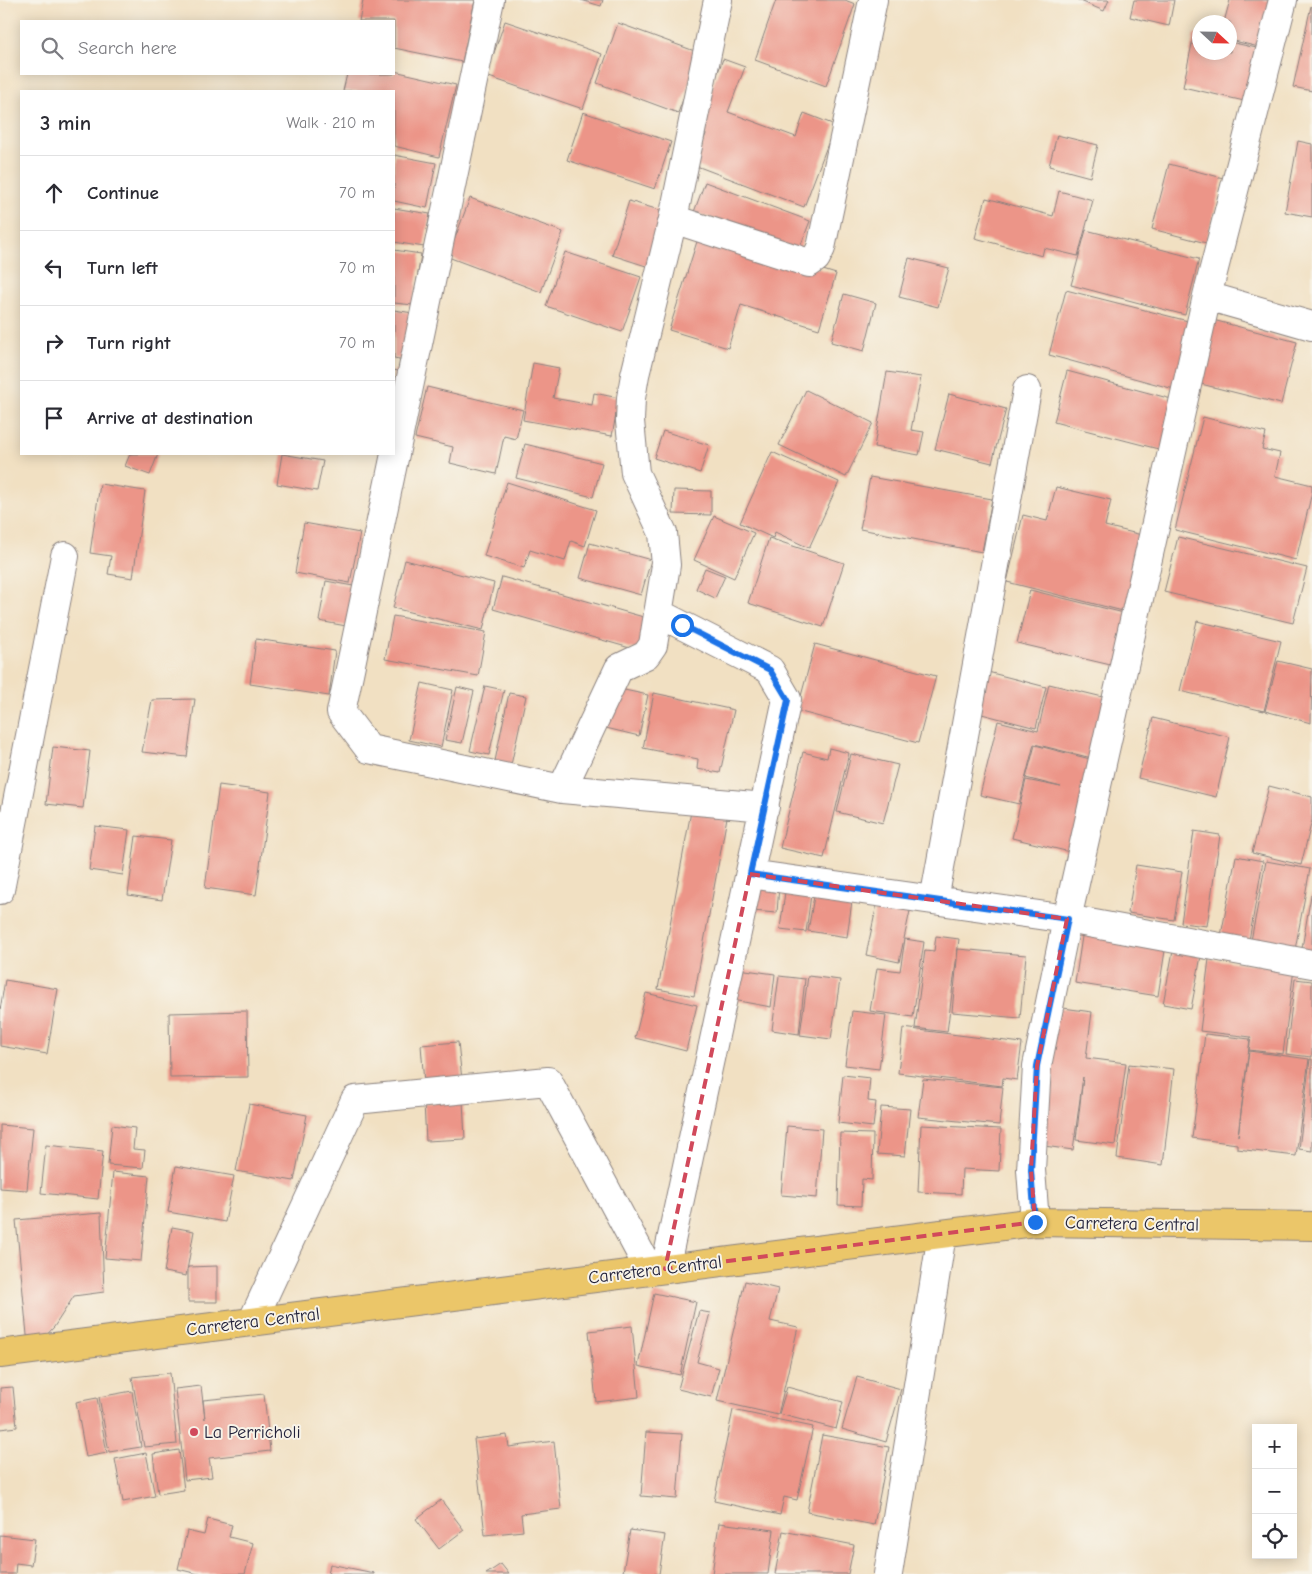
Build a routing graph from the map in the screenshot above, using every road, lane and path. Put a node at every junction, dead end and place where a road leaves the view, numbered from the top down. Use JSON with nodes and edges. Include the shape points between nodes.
{"nodes":[{"id":1,"x":490,"y":0,"type":"edge"},
{"id":2,"x":718,"y":0,"type":"edge"},
{"id":3,"x":873,"y":0,"type":"edge"},
{"id":4,"x":1283,"y":0,"type":"edge"},
{"id":5,"x":673,"y":219,"type":"junction"},
{"id":6,"x":1207,"y":296,"type":"junction"},
{"id":7,"x":1312,"y":326,"type":"edge"},
{"id":8,"x":1027,"y":390,"type":"dead end"},
{"id":9,"x":395,"y":454,"type":"edge"},
{"id":10,"x":395,"y":455,"type":"edge"},
{"id":11,"x":65,"y":556,"type":"dead end"},
{"id":12,"x":658,"y":613,"type":"junction"},
{"id":13,"x":562,"y":789,"type":"junction"},
{"id":14,"x":764,"y":807,"type":"junction"},
{"id":15,"x":750,"y":874,"type":"junction"},
{"id":16,"x":0,"y":890,"type":"edge"},
{"id":17,"x":934,"y":900,"type":"junction"},
{"id":18,"x":1068,"y":919,"type":"junction"},
{"id":19,"x":1312,"y":964,"type":"edge"},
{"id":20,"x":1035,"y":1222,"type":"junction"},
{"id":21,"x":1312,"y":1226,"type":"edge"},
{"id":22,"x":942,"y":1234,"type":"junction"},
{"id":23,"x":658,"y":1270,"type":"junction"},
{"id":24,"x":252,"y":1322,"type":"junction"},
{"id":25,"x":0,"y":1354,"type":"edge"},
{"id":26,"x":888,"y":1574,"type":"edge"}],
"edges":[{"from":1,"to":9,"type":"street"},
{"from":2,"to":5,"type":"street"},
{"from":3,"to":5,"type":"street","via":[[821,248],[816,258],[809,263]]},
{"from":4,"to":6,"type":"street"},
{"from":5,"to":12,"type":"street","via":[[634,376],[630,421],[636,472],[663,533],[666,565]]},
{"from":6,"to":7,"type":"street"},
{"from":6,"to":18,"type":"street"},
{"from":8,"to":17,"type":"street"},
{"from":10,"to":13,"type":"street","via":[[341,712],[369,749]]},
{"from":11,"to":16,"type":"street"},
{"from":12,"to":13,"type":"street","via":[[653,645],[646,655],[619,668]]},
{"from":12,"to":14,"type":"street","via":[[770,670],[788,700]]},
{"from":13,"to":14,"type":"street"},
{"from":14,"to":15,"type":"street"},
{"from":15,"to":17,"type":"street"},
{"from":15,"to":23,"type":"street"},
{"from":17,"to":18,"type":"street"},
{"from":18,"to":19,"type":"street"},
{"from":18,"to":20,"type":"street","via":[[1037,1066],[1031,1170]]},
{"from":20,"to":21,"type":"highway","name":"Carretera Central"},
{"from":20,"to":22,"type":"highway","name":"Carretera Central"},
{"from":22,"to":23,"type":"highway","name":"Carretera Central"},
{"from":22,"to":26,"type":"street"},
{"from":23,"to":24,"type":"highway","name":"Carretera Central"},
{"from":23,"to":24,"type":"street","via":[[548,1081],[356,1100]]},
{"from":24,"to":25,"type":"highway","name":"Carretera Central"}]}
